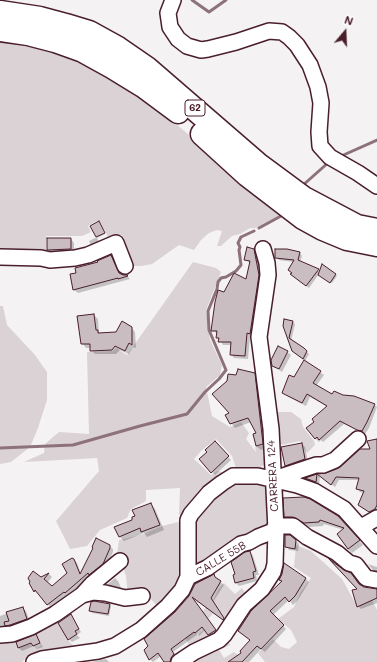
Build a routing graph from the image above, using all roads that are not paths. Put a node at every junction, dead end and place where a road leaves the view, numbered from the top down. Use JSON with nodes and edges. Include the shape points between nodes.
{"nodes":[{"id":1,"x":170,"y":5,"type":"edge"},
{"id":2,"x":0,"y":12,"type":"edge"},
{"id":3,"x":0,"y":30,"type":"edge"},
{"id":4,"x":377,"y":186,"type":"edge"},
{"id":5,"x":377,"y":230,"type":"edge"},
{"id":6,"x":377,"y":245,"type":"edge"},
{"id":7,"x":267,"y":256,"type":"dead end"},
{"id":8,"x":0,"y":257,"type":"edge"},
{"id":9,"x":125,"y":266,"type":"dead end"},
{"id":10,"x":358,"y":439,"type":"dead end"},
{"id":11,"x":274,"y":479,"type":"junction"},
{"id":12,"x":377,"y":518,"type":"edge"},
{"id":13,"x":361,"y":527,"type":"junction"},
{"id":14,"x":276,"y":528,"type":"junction"},
{"id":15,"x":377,"y":546,"type":"edge"},
{"id":16,"x":120,"y":561,"type":"dead end"},
{"id":17,"x":377,"y":580,"type":"edge"},
{"id":18,"x":185,"y":583,"type":"junction"},
{"id":19,"x":82,"y":594,"type":"junction"},
{"id":20,"x":142,"y":596,"type":"dead end"},
{"id":21,"x":0,"y":635,"type":"edge"},
{"id":22,"x":189,"y":659,"type":"edge"},
{"id":23,"x":34,"y":662,"type":"edge"}],
"edges":[{"from":1,"to":4,"type":"street","via":[[170,27],[178,39],[187,46],[201,50],[216,48],[270,31],[282,32],[289,37],[306,58],[319,91],[320,146],[335,160]]},
{"from":2,"to":5,"type":"highway","number":"62","via":[[40,18],[89,32],[118,48],[147,68],[258,164],[304,198],[357,226]]},
{"from":3,"to":6,"type":"highway","number":"62","via":[[55,41],[83,51],[112,67],[171,106],[247,175],[303,218],[347,239]]},
{"from":7,"to":11,"type":"street","name":"CARRERA 124","via":[[267,287],[259,337],[271,429]]},
{"from":8,"to":9,"type":"street","via":[[50,260],[75,258],[116,243]]},
{"from":10,"to":11,"type":"street","via":[[335,460]]},
{"from":11,"to":13,"type":"street","via":[[326,497],[344,509]]},
{"from":11,"to":14,"type":"street","name":"CARRERA 124"},
{"from":11,"to":18,"type":"street","via":[[233,476],[213,490],[195,508],[188,520]]},
{"from":12,"to":13,"type":"street"},
{"from":13,"to":15,"type":"street"},
{"from":14,"to":17,"type":"street","via":[[292,526],[306,537],[356,565],[366,578]]},
{"from":14,"to":18,"type":"street","name":"CALLE 55B","via":[[241,544]]},
{"from":14,"to":22,"type":"street","name":"CARRERA 124","via":[[275,564],[267,582],[244,604],[219,640]]},
{"from":16,"to":19,"type":"street"},
{"from":18,"to":23,"type":"street","via":[[168,606],[141,630],[115,646]]},
{"from":19,"to":20,"type":"street","via":[[105,593],[125,598]]},
{"from":19,"to":21,"type":"street","via":[[32,627]]}]}
